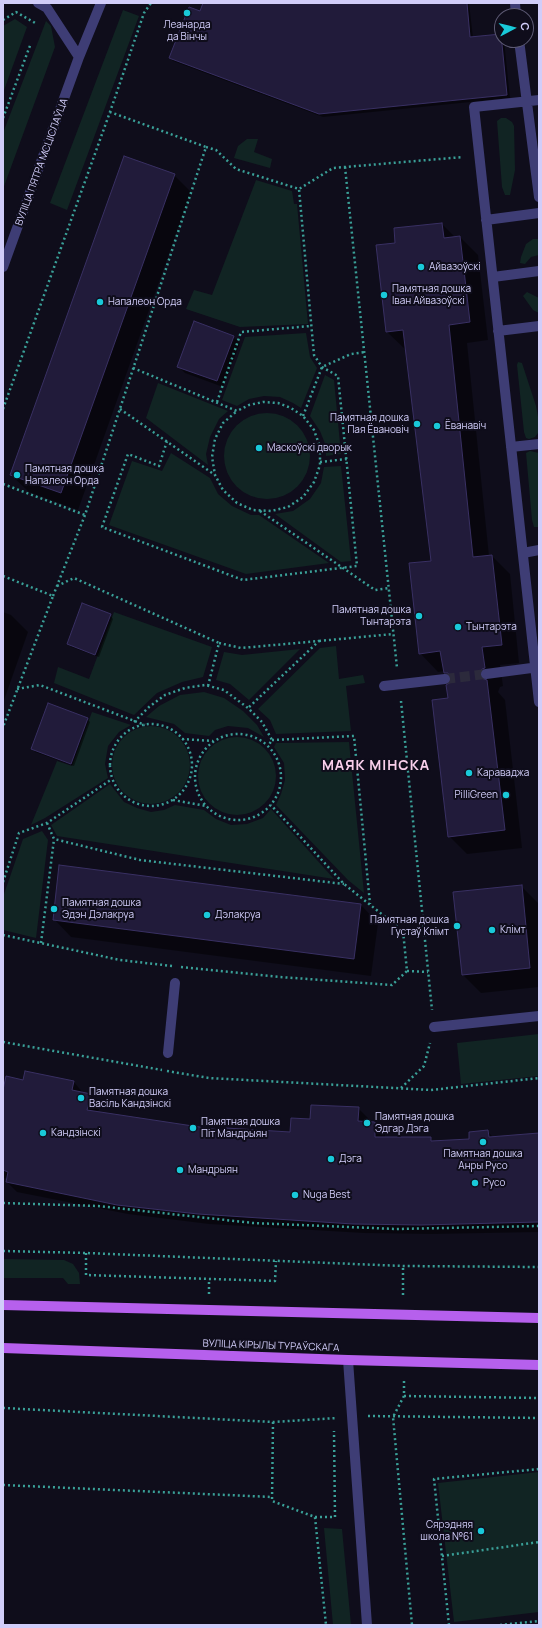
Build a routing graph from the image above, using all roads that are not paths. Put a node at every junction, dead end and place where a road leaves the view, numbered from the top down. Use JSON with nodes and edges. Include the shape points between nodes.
{"nodes":[{"id":1,"x":38,"y":3,"type":"edge"},
{"id":2,"x":101,"y":3,"type":"edge"},
{"id":3,"x":520,"y":48,"type":"edge"},
{"id":4,"x":79,"y":57,"type":"junction"},
{"id":5,"x":539,"y":100,"type":"edge"},
{"id":6,"x":527,"y":101,"type":"junction"},
{"id":7,"x":539,"y":197,"type":"edge"},
{"id":8,"x":539,"y":213,"type":"edge"},
{"id":9,"x":486,"y":220,"type":"junction"},
{"id":10,"x":3,"y":267,"type":"edge"},
{"id":11,"x":539,"y":271,"type":"edge"},
{"id":12,"x":493,"y":277,"type":"junction"},
{"id":13,"x":539,"y":326,"type":"edge"},
{"id":14,"x":498,"y":331,"type":"junction"},
{"id":15,"x":539,"y":444,"type":"edge"},
{"id":16,"x":511,"y":447,"type":"junction"},
{"id":17,"x":539,"y":550,"type":"edge"},
{"id":18,"x":523,"y":552,"type":"junction"},
{"id":19,"x":534,"y":604,"type":"edge"},
{"id":20,"x":537,"y":668,"type":"edge"},
{"id":21,"x":486,"y":674,"type":"tunnel mouth"},
{"id":22,"x":445,"y":678,"type":"tunnel mouth"},
{"id":23,"x":384,"y":686,"type":"dead end"},
{"id":24,"x":539,"y":702,"type":"edge"},
{"id":25,"x":175,"y":983,"type":"dead end"},
{"id":26,"x":539,"y":1016,"type":"edge"},
{"id":27,"x":434,"y":1027,"type":"road end"},
{"id":28,"x":168,"y":1053,"type":"dead end"},
{"id":29,"x":3,"y":1305,"type":"edge"},
{"id":30,"x":539,"y":1318,"type":"edge"},
{"id":31,"x":3,"y":1348,"type":"edge"},
{"id":32,"x":348,"y":1360,"type":"junction"},
{"id":33,"x":539,"y":1364,"type":"edge"},
{"id":34,"x":367,"y":1625,"type":"edge"}],
"edges":[{"from":1,"to":4,"type":"street","via":[[47,8]]},
{"from":2,"to":4,"type":"street","name":"ВУЛІЦА ПЯТРА МСЦІСЛАЎЦА"},
{"from":3,"to":6,"type":"street"},
{"from":4,"to":10,"type":"street","name":"ВУЛІЦА ПЯТРА МСЦІСЛАЎЦА"},
{"from":5,"to":6,"type":"street"},
{"from":6,"to":7,"type":"street"},
{"from":6,"to":9,"type":"street","via":[[474,107]]},
{"from":8,"to":9,"type":"street"},
{"from":9,"to":12,"type":"street"},
{"from":11,"to":12,"type":"street"},
{"from":12,"to":14,"type":"street"},
{"from":13,"to":14,"type":"street"},
{"from":14,"to":16,"type":"street"},
{"from":15,"to":16,"type":"street"},
{"from":16,"to":18,"type":"street"},
{"from":17,"to":18,"type":"street"},
{"from":18,"to":19,"type":"street"},
{"from":19,"to":20,"type":"street"},
{"from":20,"to":21,"type":"street"},
{"from":20,"to":24,"type":"street"},
{"from":22,"to":23,"type":"street"},
{"from":25,"to":28,"type":"street"},
{"from":26,"to":27,"type":"street"},
{"from":29,"to":30,"type":"main road"},
{"from":31,"to":32,"type":"main road","name":"ВУЛІЦА КІРЫЛЫ ТУРАЎСКАГА"},
{"from":32,"to":33,"type":"main road","name":"ВУЛІЦА КІРЫЛЫ ТУРАЎСКАГА"},
{"from":32,"to":34,"type":"street"}]}
